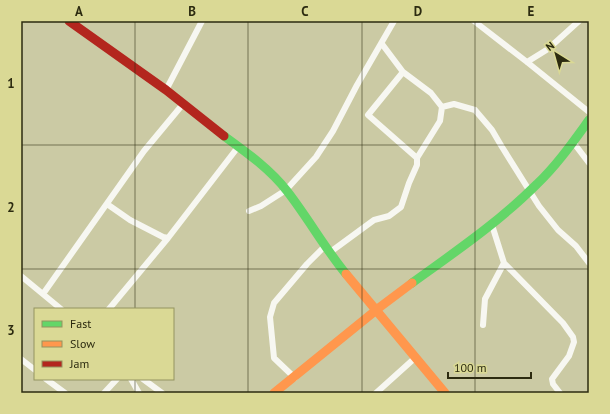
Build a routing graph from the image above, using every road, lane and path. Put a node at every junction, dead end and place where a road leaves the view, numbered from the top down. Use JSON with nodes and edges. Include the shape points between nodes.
{"nodes":[{"id":1,"x":69,"y":21,"type":"edge"},
{"id":2,"x":202,"y":21,"type":"edge"},
{"id":3,"x":394,"y":21,"type":"edge"},
{"id":4,"x":474,"y":21,"type":"edge"},
{"id":5,"x":578,"y":21,"type":"edge"},
{"id":6,"x":382,"y":44,"type":"junction"},
{"id":7,"x":527,"y":62,"type":"junction"},
{"id":8,"x":403,"y":72,"type":"junction"},
{"id":9,"x":166,"y":90,"type":"junction"},
{"id":10,"x":183,"y":104,"type":"junction"},
{"id":11,"x":442,"y":107,"type":"junction"},
{"id":12,"x":589,"y":112,"type":"edge"},
{"id":13,"x":589,"y":120,"type":"edge"},
{"id":14,"x":573,"y":142,"type":"junction"},
{"id":15,"x":238,"y":147,"type":"junction"},
{"id":16,"x":417,"y":158,"type":"junction"},
{"id":17,"x":589,"y":163,"type":"edge"},
{"id":18,"x":286,"y":190,"type":"junction"},
{"id":19,"x":530,"y":192,"type":"junction"},
{"id":20,"x":107,"y":204,"type":"junction"},
{"id":21,"x":248,"y":211,"type":"dead end"},
{"id":22,"x":492,"y":225,"type":"junction"},
{"id":23,"x":168,"y":238,"type":"junction"},
{"id":24,"x":326,"y":250,"type":"junction"},
{"id":25,"x":504,"y":263,"type":"junction"},
{"id":26,"x":589,"y":263,"type":"edge"},
{"id":27,"x":21,"y":276,"type":"edge"},
{"id":28,"x":42,"y":294,"type":"junction"},
{"id":29,"x":60,"y":308,"type":"edge"},
{"id":30,"x":110,"y":308,"type":"edge"},
{"id":31,"x":377,"y":310,"type":"junction"},
{"id":32,"x":483,"y":325,"type":"dead end"},
{"id":33,"x":416,"y":357,"type":"junction"},
{"id":34,"x":21,"y":360,"type":"edge"},
{"id":35,"x":34,"y":369,"type":"edge"},
{"id":36,"x":295,"y":378,"type":"junction"},
{"id":37,"x":47,"y":380,"type":"edge"},
{"id":38,"x":116,"y":380,"type":"edge"},
{"id":39,"x":131,"y":380,"type":"edge"},
{"id":40,"x":144,"y":380,"type":"edge"},
{"id":41,"x":64,"y":393,"type":"edge"},
{"id":42,"x":104,"y":393,"type":"edge"},
{"id":43,"x":139,"y":393,"type":"edge"},
{"id":44,"x":162,"y":393,"type":"edge"},
{"id":45,"x":274,"y":393,"type":"edge"},
{"id":46,"x":376,"y":393,"type":"edge"},
{"id":47,"x":445,"y":393,"type":"edge"},
{"id":48,"x":560,"y":393,"type":"edge"}],
"edges":[{"from":1,"to":9,"type":"street"},
{"from":2,"to":9,"type":"street"},
{"from":3,"to":6,"type":"street"},
{"from":4,"to":7,"type":"street"},
{"from":5,"to":7,"type":"street","via":[[548,49]]},
{"from":6,"to":8,"type":"street"},
{"from":6,"to":18,"type":"street","via":[[357,85],[334,131],[316,158]]},
{"from":7,"to":12,"type":"street"},
{"from":8,"to":11,"type":"street","via":[[431,93]]},
{"from":8,"to":16,"type":"street","via":[[368,115]]},
{"from":9,"to":10,"type":"street"},
{"from":10,"to":15,"type":"street"},
{"from":10,"to":20,"type":"street","via":[[144,151]]},
{"from":11,"to":16,"type":"street","via":[[440,121]]},
{"from":11,"to":19,"type":"street","via":[[454,104],[475,110],[492,130]]},
{"from":13,"to":14,"type":"street"},
{"from":14,"to":17,"type":"street"},
{"from":14,"to":19,"type":"street"},
{"from":15,"to":18,"type":"street","via":[[269,172]]},
{"from":15,"to":23,"type":"street"},
{"from":16,"to":24,"type":"street","via":[[401,207],[389,216],[374,220]]},
{"from":18,"to":21,"type":"street"},
{"from":18,"to":24,"type":"street"},
{"from":19,"to":22,"type":"street"},
{"from":19,"to":26,"type":"street","via":[[558,230],[576,246]]},
{"from":20,"to":23,"type":"street","via":[[140,226]]},
{"from":20,"to":28,"type":"street"},
{"from":22,"to":25,"type":"street"},
{"from":22,"to":31,"type":"street"},
{"from":23,"to":30,"type":"street"},
{"from":24,"to":31,"type":"street"},
{"from":24,"to":36,"type":"street","via":[[307,264],[274,303],[270,317],[274,358]]},
{"from":25,"to":32,"type":"street","via":[[485,299]]},
{"from":25,"to":48,"type":"street","via":[[573,337],[574,342],[569,356],[552,379]]},
{"from":27,"to":28,"type":"street"},
{"from":28,"to":29,"type":"street"},
{"from":31,"to":33,"type":"street"},
{"from":31,"to":36,"type":"street"},
{"from":33,"to":46,"type":"street"},
{"from":33,"to":47,"type":"street"},
{"from":34,"to":35,"type":"street"},
{"from":36,"to":45,"type":"street"},
{"from":37,"to":41,"type":"street"},
{"from":38,"to":42,"type":"street"},
{"from":39,"to":43,"type":"street"},
{"from":40,"to":44,"type":"street"}]}
